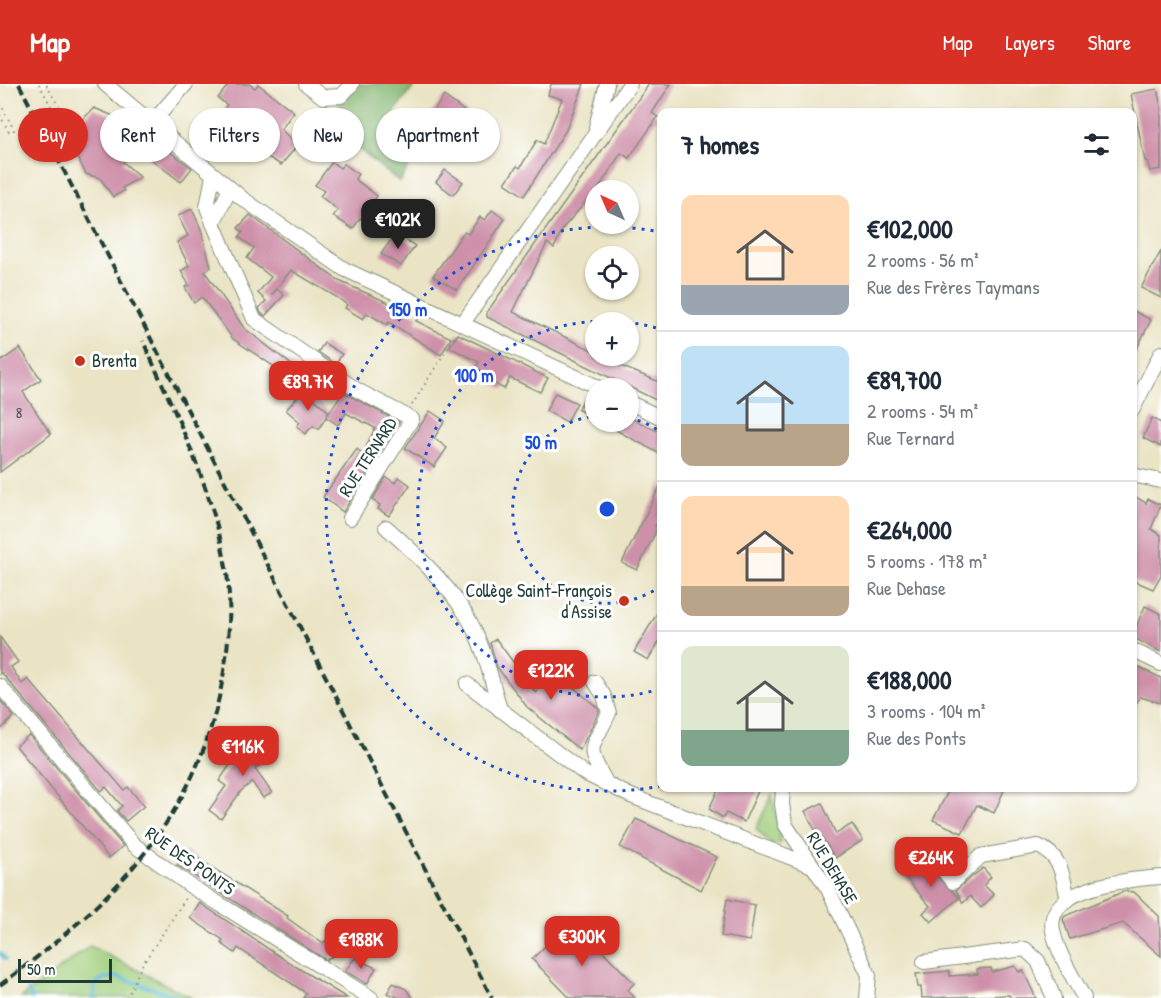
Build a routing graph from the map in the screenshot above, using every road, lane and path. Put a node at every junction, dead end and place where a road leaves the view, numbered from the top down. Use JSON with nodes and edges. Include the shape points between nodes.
{"nodes":[{"id":1,"x":39,"y":84,"type":"edge"},
{"id":2,"x":46,"y":84,"type":"edge"},
{"id":3,"x":105,"y":84,"type":"edge"},
{"id":4,"x":186,"y":84,"type":"edge"},
{"id":5,"x":306,"y":84,"type":"edge"},
{"id":6,"x":352,"y":84,"type":"edge"},
{"id":7,"x":607,"y":84,"type":"edge"},
{"id":8,"x":630,"y":84,"type":"edge"},
{"id":9,"x":0,"y":103,"type":"edge"},
{"id":10,"x":134,"y":108,"type":"edge"},
{"id":11,"x":165,"y":108,"type":"edge"},
{"id":12,"x":0,"y":115,"type":"edge"},
{"id":13,"x":594,"y":135,"type":"junction"},
{"id":14,"x":177,"y":145,"type":"edge"},
{"id":15,"x":213,"y":176,"type":"junction"},
{"id":16,"x":230,"y":189,"type":"junction"},
{"id":17,"x":213,"y":222,"type":"junction"},
{"id":18,"x":463,"y":323,"type":"junction"},
{"id":19,"x":1161,"y":353,"type":"edge"},
{"id":20,"x":585,"y":381,"type":"edge"},
{"id":21,"x":1137,"y":401,"type":"edge"},
{"id":22,"x":639,"y":407,"type":"edge"},
{"id":23,"x":406,"y":415,"type":"junction"},
{"id":24,"x":657,"y":416,"type":"edge"},
{"id":25,"x":1137,"y":476,"type":"edge"},
{"id":26,"x":1161,"y":481,"type":"edge"},
{"id":27,"x":350,"y":518,"type":"dead end"},
{"id":28,"x":386,"y":527,"type":"dead end"},
{"id":29,"x":1137,"y":652,"type":"edge"},
{"id":30,"x":1161,"y":664,"type":"edge"},
{"id":31,"x":595,"y":681,"type":"dead end"},
{"id":32,"x":466,"y":684,"type":"dead end"},
{"id":33,"x":0,"y":686,"type":"edge"},
{"id":34,"x":500,"y":710,"type":"junction"},
{"id":35,"x":607,"y":784,"type":"junction"},
{"id":36,"x":783,"y":792,"type":"edge"},
{"id":37,"x":810,"y":865,"type":"junction"},
{"id":38,"x":939,"y":866,"type":"dead end"},
{"id":39,"x":1161,"y":877,"type":"edge"},
{"id":40,"x":192,"y":887,"type":"junction"},
{"id":41,"x":1068,"y":900,"type":"junction"},
{"id":42,"x":924,"y":962,"type":"dead end"},
{"id":43,"x":127,"y":998,"type":"edge"},
{"id":44,"x":370,"y":998,"type":"edge"},
{"id":45,"x":867,"y":998,"type":"edge"},
{"id":46,"x":1054,"y":998,"type":"edge"},
{"id":47,"x":1083,"y":998,"type":"edge"}],
"edges":[{"from":1,"to":2,"type":"path","via":[[53,110],[59,106]]},
{"from":3,"to":10,"type":"street"},
{"from":4,"to":11,"type":"street"},
{"from":5,"to":6,"type":"street","via":[[323,97],[341,96]]},
{"from":7,"to":13,"type":"street"},
{"from":8,"to":13,"type":"street"},
{"from":9,"to":12,"type":"path","via":[[14,130],[9,132]]},
{"from":13,"to":18,"type":"street"},
{"from":14,"to":15,"type":"street"},
{"from":15,"to":16,"type":"street"},
{"from":15,"to":17,"type":"street","name":"RUE TERNARD","via":[[207,207]]},
{"from":16,"to":17,"type":"street"},
{"from":16,"to":18,"type":"street","via":[[344,269]]},
{"from":17,"to":23,"type":"street","name":"RUE TERNARD","via":[[254,319],[357,390]]},
{"from":18,"to":20,"type":"street"},
{"from":18,"to":23,"type":"path"},
{"from":19,"to":21,"type":"street"},
{"from":22,"to":24,"type":"street"},
{"from":23,"to":27,"type":"street","name":"RUE TERNARD","via":[[412,422]]},
{"from":25,"to":26,"type":"street"},
{"from":28,"to":34,"type":"street","via":[[426,563],[466,614]]},
{"from":29,"to":30,"type":"street"},
{"from":31,"to":35,"type":"street","via":[[609,713],[591,747],[592,758]]},
{"from":32,"to":34,"type":"street"},
{"from":33,"to":40,"type":"street","name":"RUE DES PONTS","via":[[134,845]]},
{"from":34,"to":35,"type":"street","via":[[584,773]]},
{"from":35,"to":37,"type":"street"},
{"from":36,"to":37,"type":"street","name":"RUE DEHASE","via":[[785,824]]},
{"from":37,"to":45,"type":"street","name":"RUE DEHASE","via":[[828,889],[869,975]]},
{"from":38,"to":41,"type":"street","via":[[953,882],[981,856],[1038,846],[1060,864]]},
{"from":39,"to":41,"type":"street","via":[[1097,885]]},
{"from":40,"to":43,"type":"path","via":[[136,975]]},
{"from":40,"to":44,"type":"street","name":"RUE DES PONTS"},
{"from":41,"to":47,"type":"street","via":[[1054,917],[1053,931]]},
{"from":42,"to":46,"type":"street","via":[[1025,949],[1038,961]]}]}
